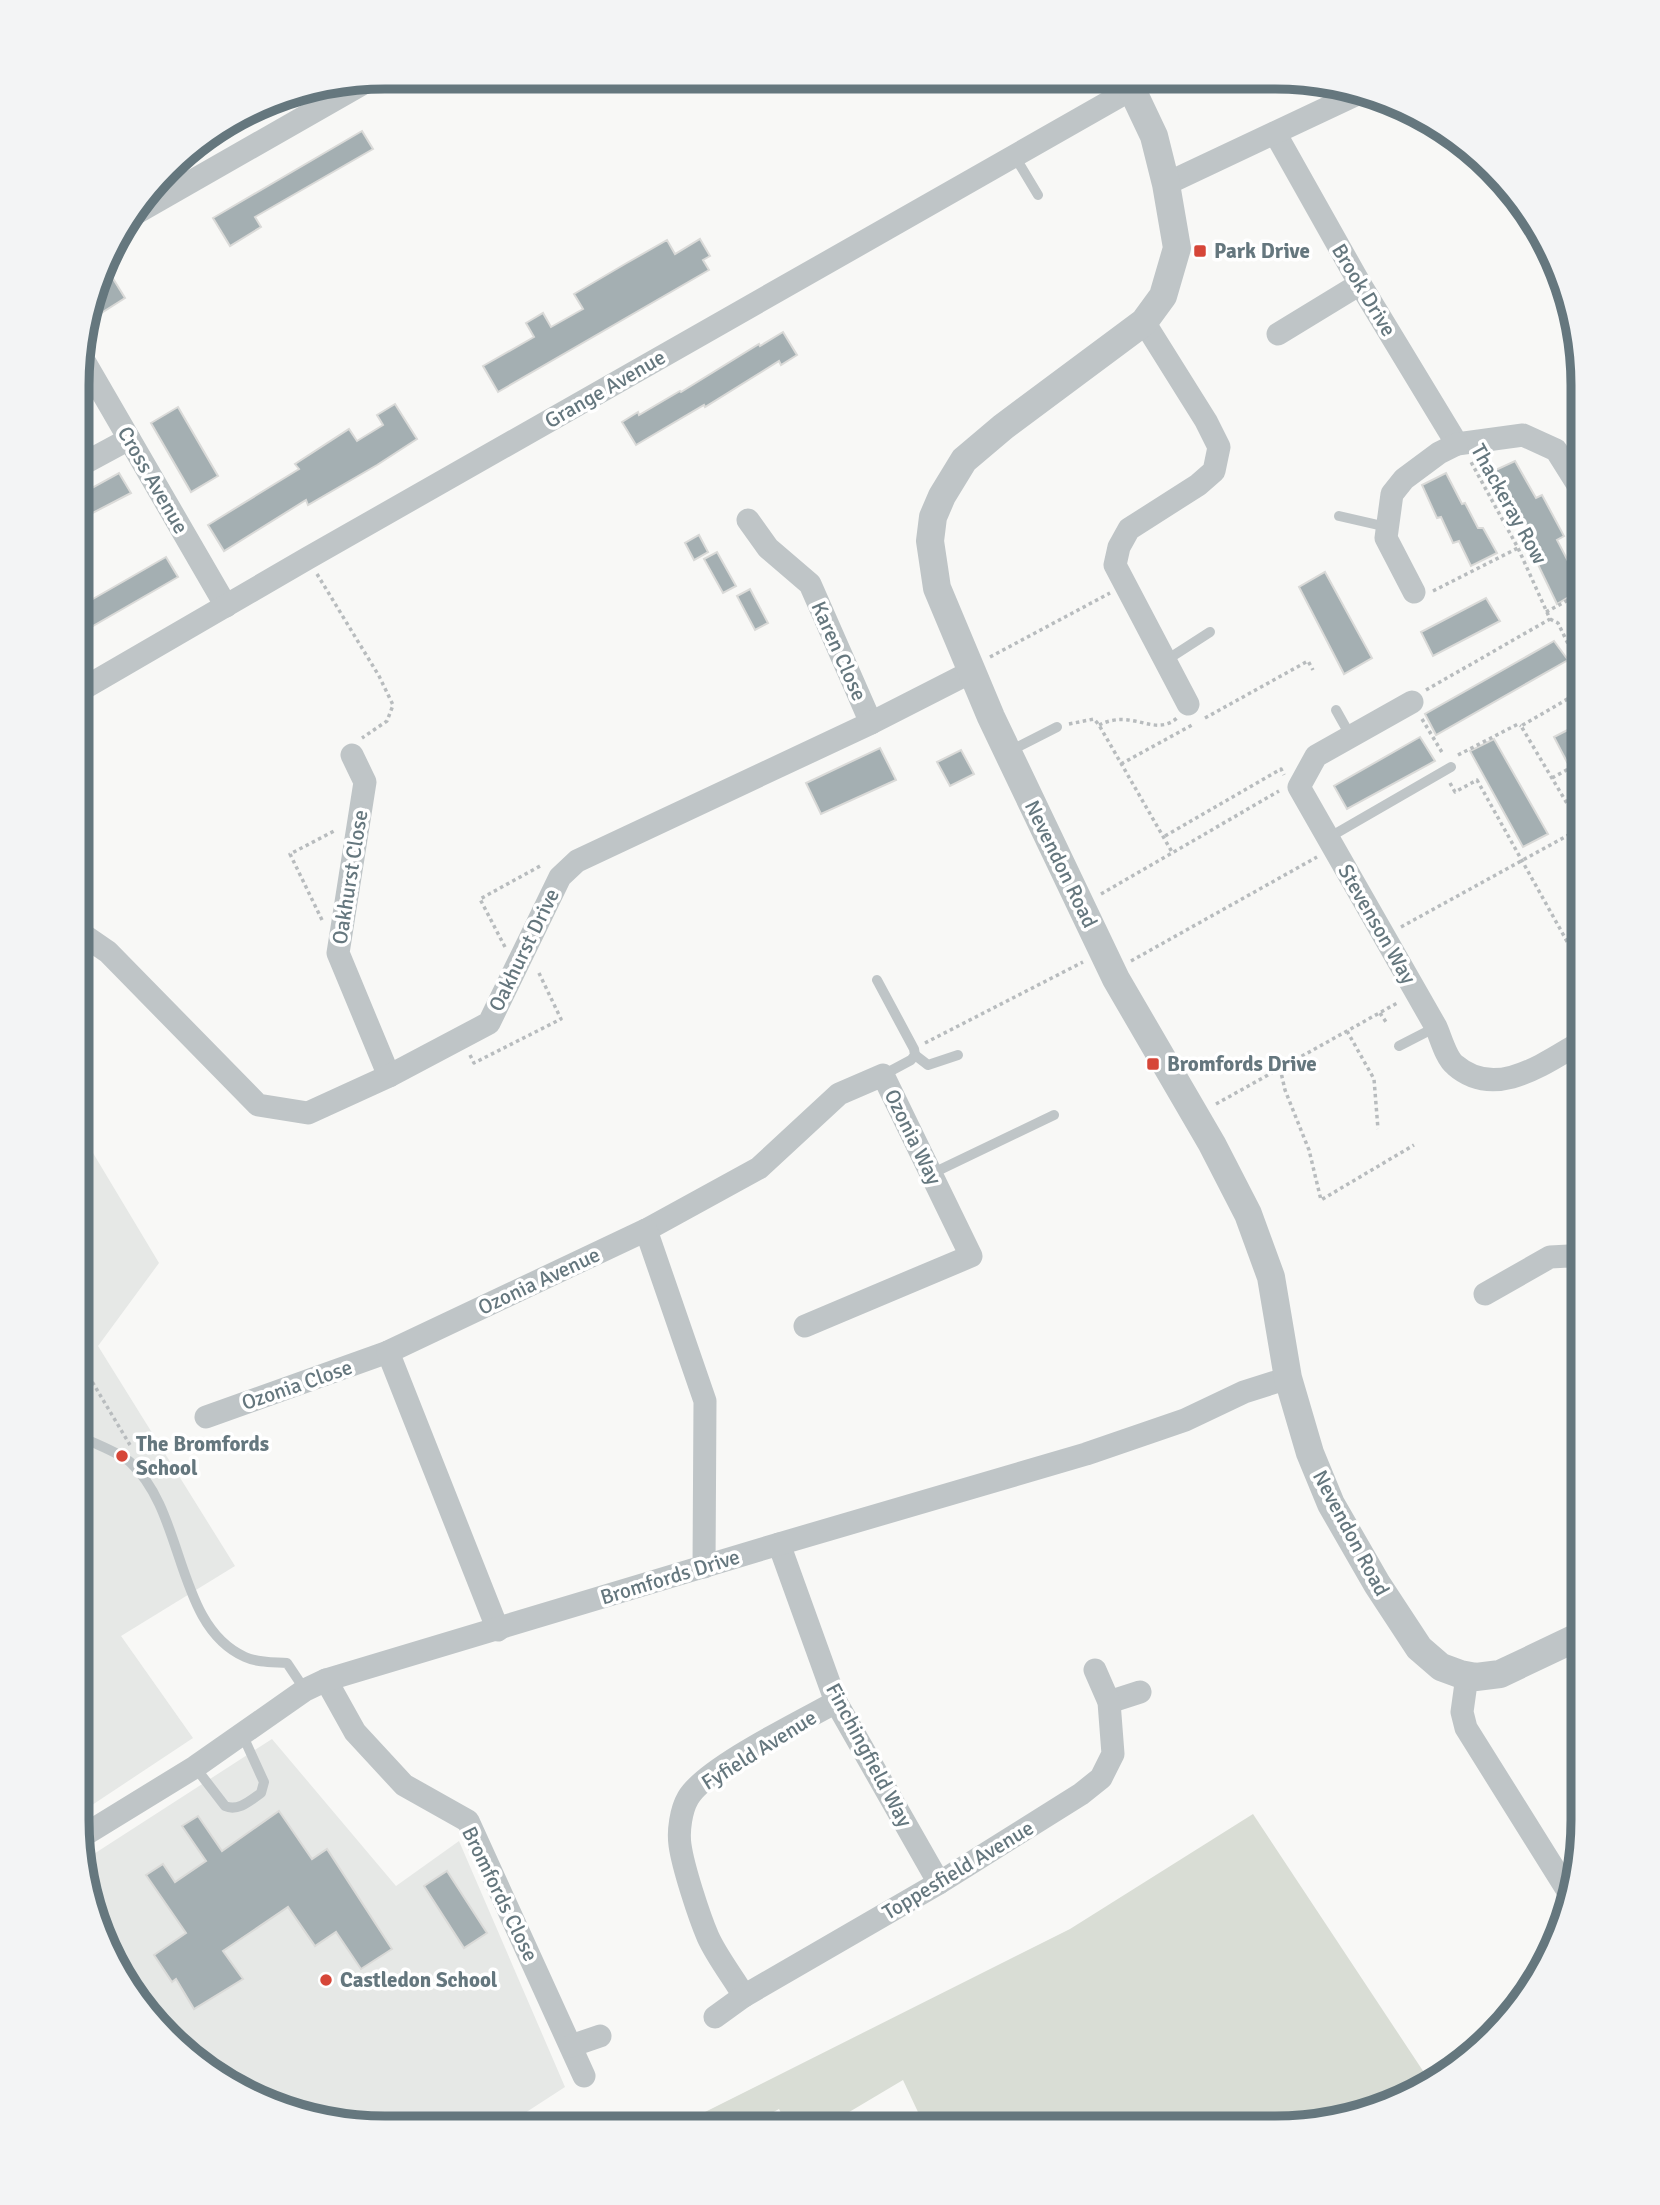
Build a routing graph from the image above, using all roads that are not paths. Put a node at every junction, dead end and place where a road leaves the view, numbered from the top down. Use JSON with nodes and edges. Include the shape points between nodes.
{"nodes":[{"id":1,"x":1121,"y":89,"type":"edge"},
{"id":2,"x":1131,"y":89,"type":"edge"},
{"id":3,"x":348,"y":92,"type":"edge"},
{"id":4,"x":1348,"y":98,"type":"edge"},
{"id":5,"x":1275,"y":133,"type":"junction"},
{"id":6,"x":1014,"y":155,"type":"junction"},
{"id":7,"x":1166,"y":184,"type":"junction"},
{"id":8,"x":1038,"y":195,"type":"dead end"},
{"id":9,"x":150,"y":205,"type":"edge"},
{"id":10,"x":1360,"y":284,"type":"junction"},
{"id":11,"x":1144,"y":322,"type":"junction"},
{"id":12,"x":1278,"y":334,"type":"dead end"},
{"id":13,"x":90,"y":371,"type":"edge"},
{"id":14,"x":129,"y":439,"type":"junction"},
{"id":15,"x":1457,"y":444,"type":"junction"},
{"id":16,"x":89,"y":461,"type":"edge"},
{"id":17,"x":1571,"y":474,"type":"edge"},
{"id":18,"x":1339,"y":516,"type":"dead end"},
{"id":19,"x":748,"y":520,"type":"dead end"},
{"id":20,"x":1387,"y":527,"type":"junction"},
{"id":21,"x":1414,"y":592,"type":"road end"},
{"id":22,"x":226,"y":606,"type":"junction"},
{"id":23,"x":1210,"y":632,"type":"dead end"},
{"id":24,"x":1165,"y":661,"type":"junction"},
{"id":25,"x":970,"y":670,"type":"junction"},
{"id":26,"x":89,"y":685,"type":"edge"},
{"id":27,"x":1412,"y":702,"type":"road end"},
{"id":28,"x":1336,"y":710,"type":"dead end"},
{"id":29,"x":1190,"y":717,"type":"road end"},
{"id":30,"x":871,"y":723,"type":"junction"},
{"id":31,"x":1057,"y":727,"type":"road end"},
{"id":32,"x":1350,"y":735,"type":"junction"},
{"id":33,"x":1008,"y":752,"type":"junction"},
{"id":34,"x":352,"y":755,"type":"road end"},
{"id":35,"x":1447,"y":769,"type":"road end"},
{"id":36,"x":1331,"y":843,"type":"junction"},
{"id":37,"x":89,"y":939,"type":"edge"},
{"id":38,"x":877,"y":980,"type":"dead end"},
{"id":39,"x":1436,"y":1027,"type":"junction"},
{"id":40,"x":1399,"y":1046,"type":"dead end"},
{"id":41,"x":1571,"y":1048,"type":"edge"},
{"id":42,"x":914,"y":1052,"type":"junction"},
{"id":43,"x":958,"y":1055,"type":"dead end"},
{"id":44,"x":883,"y":1075,"type":"junction"},
{"id":45,"x":389,"y":1076,"type":"junction"},
{"id":46,"x":1054,"y":1115,"type":"dead end"},
{"id":47,"x":931,"y":1174,"type":"junction"},
{"id":48,"x":646,"y":1230,"type":"junction"},
{"id":49,"x":1571,"y":1256,"type":"edge"},
{"id":50,"x":1485,"y":1294,"type":"dead end"},
{"id":51,"x":805,"y":1326,"type":"dead end"},
{"id":52,"x":388,"y":1352,"type":"junction"},
{"id":53,"x":1288,"y":1378,"type":"junction"},
{"id":54,"x":206,"y":1417,"type":"dead end"},
{"id":55,"x":89,"y":1441,"type":"edge"},
{"id":56,"x":779,"y":1544,"type":"junction"},
{"id":57,"x":704,"y":1567,"type":"junction"},
{"id":58,"x":498,"y":1630,"type":"junction"},
{"id":59,"x":1571,"y":1640,"type":"edge"},
{"id":60,"x":1095,"y":1670,"type":"dead end"},
{"id":61,"x":1467,"y":1676,"type":"junction"},
{"id":62,"x":316,"y":1685,"type":"junction"},
{"id":63,"x":1140,"y":1692,"type":"dead end"},
{"id":64,"x":836,"y":1702,"type":"junction"},
{"id":65,"x":1110,"y":1702,"type":"junction"},
{"id":66,"x":242,"y":1734,"type":"junction"},
{"id":67,"x":195,"y":1766,"type":"junction"},
{"id":68,"x":90,"y":1832,"type":"edge"},
{"id":69,"x":939,"y":1883,"type":"junction"},
{"id":70,"x":1564,"y":1884,"type":"edge"},
{"id":71,"x":744,"y":1996,"type":"junction"},
{"id":72,"x":715,"y":2017,"type":"dead end"},
{"id":73,"x":600,"y":2036,"type":"dead end"},
{"id":74,"x":571,"y":2046,"type":"junction"},
{"id":75,"x":584,"y":2076,"type":"dead end"}],
"edges":[{"from":1,"to":6,"type":"street","name":"Grange Avenue"},
{"from":2,"to":7,"type":"street","name":"Nevendon Road","via":[[1154,136]]},
{"from":3,"to":9,"type":"street"},
{"from":4,"to":5,"type":"street"},
{"from":5,"to":7,"type":"street"},
{"from":5,"to":10,"type":"street","name":"Brook Drive"},
{"from":6,"to":8,"type":"lane"},
{"from":6,"to":22,"type":"street","name":"Grange Avenue"},
{"from":7,"to":11,"type":"street","name":"Nevendon Road","via":[[1177,248],[1163,296]]},
{"from":10,"to":12,"type":"street"},
{"from":10,"to":15,"type":"street","name":"Brook Drive"},
{"from":11,"to":24,"type":"street","via":[[1219,447],[1214,471],[1129,529],[1119,547],[1115,565]]},
{"from":11,"to":25,"type":"street","name":"Nevendon Road","via":[[964,460],[942,496],[930,541],[937,588]]},
{"from":13,"to":14,"type":"street","name":"Cross Avenue"},
{"from":14,"to":16,"type":"street"},
{"from":14,"to":22,"type":"street","name":"Cross Avenue"},
{"from":15,"to":17,"type":"street","via":[[1523,435],[1556,450]]},
{"from":15,"to":20,"type":"street","via":[[1404,479],[1392,494]]},
{"from":18,"to":20,"type":"lane"},
{"from":19,"to":30,"type":"street","name":"Karen Close","via":[[768,548],[810,584]]},
{"from":20,"to":21,"type":"street","via":[[1386,538]]},
{"from":22,"to":26,"type":"street","name":"Grange Avenue"},
{"from":23,"to":24,"type":"lane"},
{"from":24,"to":29,"type":"street"},
{"from":25,"to":30,"type":"street","name":"Oakhurst Drive"},
{"from":25,"to":33,"type":"street","name":"Nevendon Road"},
{"from":27,"to":32,"type":"street"},
{"from":28,"to":32,"type":"lane"},
{"from":30,"to":45,"type":"street","name":"Oakhurst Drive","via":[[577,861],[560,877],[489,1023]]},
{"from":31,"to":33,"type":"lane"},
{"from":32,"to":36,"type":"street","name":"Stevenson Way","via":[[1316,756],[1294,786]]},
{"from":33,"to":53,"type":"street","name":"Nevendon Road","via":[[1108,961],[1248,1214],[1271,1277]]},
{"from":34,"to":45,"type":"street","name":"Oakhurst Close","via":[[365,782],[338,953]]},
{"from":35,"to":36,"type":"lane"},
{"from":36,"to":39,"type":"street","name":"Stevenson Way"},
{"from":37,"to":45,"type":"street","name":"Oakhurst Drive","via":[[108,952],[258,1105],[307,1113]]},
{"from":38,"to":42,"type":"lane"},
{"from":39,"to":40,"type":"lane"},
{"from":39,"to":41,"type":"street","name":"Stevenson Way","via":[[1454,1065],[1482,1080],[1519,1077]]},
{"from":42,"to":43,"type":"lane","via":[[928,1065]]},
{"from":42,"to":44,"type":"lane","via":[[911,1060]]},
{"from":44,"to":47,"type":"street","name":"Ozonia Way"},
{"from":44,"to":48,"type":"street","name":"Ozonia Way","via":[[839,1094],[758,1168]]},
{"from":46,"to":47,"type":"lane"},
{"from":47,"to":51,"type":"street","name":"Ozonia Way","via":[[971,1256]]},
{"from":48,"to":52,"type":"street","name":"Ozonia Avenue"},
{"from":48,"to":57,"type":"street","via":[[705,1401]]},
{"from":49,"to":50,"type":"street","via":[[1550,1257]]},
{"from":52,"to":54,"type":"street","name":"Ozonia Close"},
{"from":52,"to":58,"type":"street"},
{"from":53,"to":56,"type":"street","name":"Bromfords Drive","via":[[1086,1454]]},
{"from":53,"to":61,"type":"street","name":"Nevendon Road","via":[[1316,1470],[1349,1538],[1419,1648],[1441,1667]]},
{"from":55,"to":62,"type":"lane","via":[[129,1461],[147,1483],[161,1506],[199,1608],[217,1637],[246,1658],[287,1663]]},
{"from":56,"to":57,"type":"street","name":"Bromfords Drive"},
{"from":56,"to":64,"type":"street","name":"Finchingfield Way"},
{"from":57,"to":58,"type":"street","name":"Bromfords Drive"},
{"from":58,"to":62,"type":"street","name":"Bromfords Drive"},
{"from":59,"to":61,"type":"street","via":[[1515,1668]]},
{"from":60,"to":65,"type":"street","name":"Toppesfield Avenue"},
{"from":61,"to":70,"type":"street","via":[[1462,1712],[1466,1728]]},
{"from":62,"to":66,"type":"street","name":"Bromfords Drive"},
{"from":62,"to":74,"type":"street","name":"Bromfords Close","via":[[404,1786],[468,1821]]},
{"from":63,"to":65,"type":"street"},
{"from":64,"to":69,"type":"street","name":"Finchingfield Way"},
{"from":64,"to":71,"type":"street","name":"Fyfield Avenue","via":[[711,1775],[688,1797],[680,1826],[687,1871],[708,1938]]},
{"from":65,"to":69,"type":"street","name":"Toppesfield Avenue","via":[[1113,1754],[1101,1778]]},
{"from":66,"to":67,"type":"street","name":"Bromfords Drive"},
{"from":66,"to":67,"type":"lane","via":[[264,1782],[261,1793],[237,1808],[225,1806]]},
{"from":67,"to":68,"type":"street","name":"Bromfords Drive"},
{"from":69,"to":71,"type":"street","name":"Toppesfield Avenue"},
{"from":71,"to":72,"type":"street","name":"Toppesfield Avenue"},
{"from":73,"to":74,"type":"street"},
{"from":74,"to":75,"type":"street","name":"Bromfords Close"}]}
